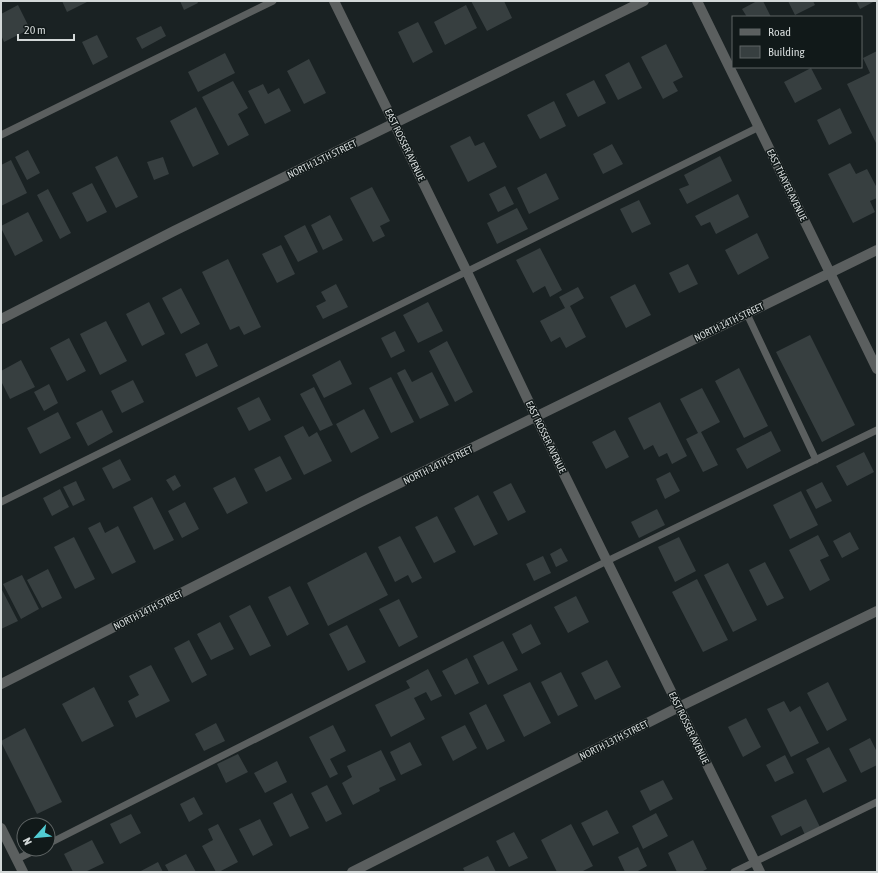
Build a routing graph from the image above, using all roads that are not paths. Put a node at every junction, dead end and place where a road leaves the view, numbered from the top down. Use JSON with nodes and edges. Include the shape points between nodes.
{"nodes":[{"id":1,"x":273,"y":1,"type":"edge"},
{"id":2,"x":334,"y":1,"type":"edge"},
{"id":3,"x":644,"y":1,"type":"edge"},
{"id":4,"x":697,"y":1,"type":"edge"},
{"id":5,"x":394,"y":124,"type":"junction"},
{"id":6,"x":759,"y":128,"type":"junction"},
{"id":7,"x":1,"y":135,"type":"edge"},
{"id":8,"x":877,"y":250,"type":"edge"},
{"id":9,"x":467,"y":272,"type":"junction"},
{"id":10,"x":830,"y":273,"type":"junction"},
{"id":11,"x":747,"y":314,"type":"junction"},
{"id":12,"x":1,"y":319,"type":"edge"},
{"id":13,"x":877,"y":369,"type":"edge"},
{"id":14,"x":536,"y":417,"type":"junction"},
{"id":15,"x":877,"y":430,"type":"edge"},
{"id":16,"x":816,"y":460,"type":"junction"},
{"id":17,"x":1,"y":502,"type":"edge"},
{"id":18,"x":607,"y":561,"type":"junction"},
{"id":19,"x":877,"y":611,"type":"edge"},
{"id":20,"x":1,"y":684,"type":"edge"},
{"id":21,"x":679,"y":707,"type":"junction"},
{"id":22,"x":877,"y":802,"type":"edge"},
{"id":23,"x":1,"y":828,"type":"edge"},
{"id":24,"x":56,"y":840,"type":"edge"},
{"id":25,"x":23,"y":857,"type":"edge"},
{"id":26,"x":17,"y":860,"type":"junction"},
{"id":27,"x":755,"y":862,"type":"junction"},
{"id":28,"x":23,"y":872,"type":"edge"},
{"id":29,"x":352,"y":872,"type":"edge"},
{"id":30,"x":734,"y":872,"type":"edge"},
{"id":31,"x":760,"y":872,"type":"edge"}],
"edges":[{"from":1,"to":7,"type":"lane"},
{"from":2,"to":5,"type":"street","name":"EAST ROSSER AVENUE"},
{"from":3,"to":5,"type":"street","name":"NORTH 15TH STREET"},
{"from":4,"to":6,"type":"street","name":"EAST THAYER AVENUE"},
{"from":5,"to":9,"type":"street","name":"EAST ROSSER AVENUE"},
{"from":5,"to":12,"type":"street","name":"NORTH 15TH STREET"},
{"from":6,"to":9,"type":"lane"},
{"from":6,"to":10,"type":"street","name":"EAST THAYER AVENUE"},
{"from":8,"to":10,"type":"street","name":"NORTH 14TH STREET"},
{"from":9,"to":14,"type":"street","name":"EAST ROSSER AVENUE"},
{"from":9,"to":17,"type":"lane"},
{"from":10,"to":11,"type":"street","name":"NORTH 14TH STREET"},
{"from":10,"to":13,"type":"street","name":"EAST THAYER AVENUE"},
{"from":11,"to":14,"type":"street","name":"NORTH 14TH STREET"},
{"from":11,"to":16,"type":"lane"},
{"from":14,"to":18,"type":"street","name":"EAST ROSSER AVENUE"},
{"from":14,"to":20,"type":"street","name":"NORTH 14TH STREET"},
{"from":15,"to":16,"type":"lane"},
{"from":16,"to":18,"type":"lane"},
{"from":18,"to":21,"type":"street","name":"EAST ROSSER AVENUE"},
{"from":18,"to":24,"type":"lane"},
{"from":19,"to":21,"type":"street","name":"NORTH 13TH STREET"},
{"from":21,"to":27,"type":"street","name":"EAST ROSSER AVENUE"},
{"from":21,"to":29,"type":"street","name":"NORTH 13TH STREET"},
{"from":22,"to":27,"type":"lane"},
{"from":23,"to":26,"type":"street"},
{"from":25,"to":26,"type":"lane"},
{"from":26,"to":28,"type":"street"},
{"from":27,"to":30,"type":"lane"},
{"from":27,"to":31,"type":"street","name":"EAST ROSSER AVENUE"}]}
